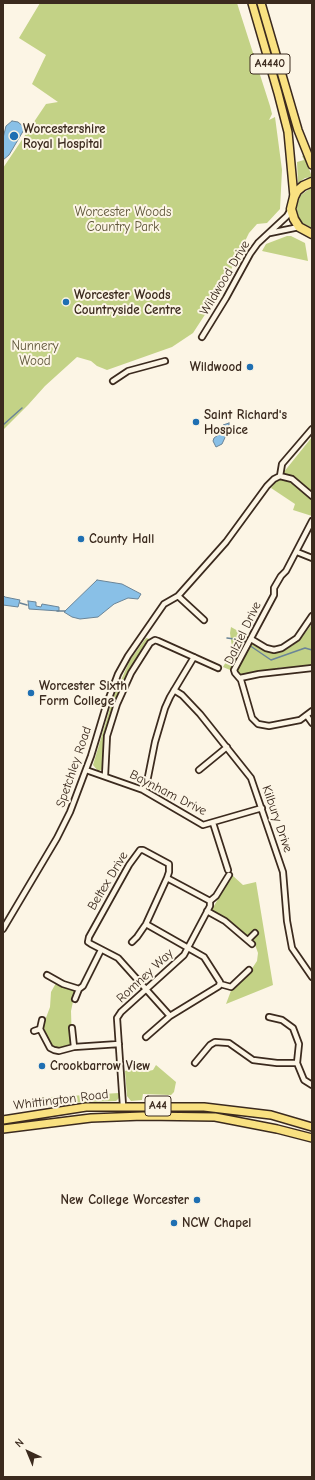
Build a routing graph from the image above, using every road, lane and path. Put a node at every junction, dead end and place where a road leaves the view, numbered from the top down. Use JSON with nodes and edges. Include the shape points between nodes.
{"nodes":[{"id":1,"x":252,"y":3,"type":"edge"},
{"id":2,"x":262,"y":4,"type":"edge"},
{"id":3,"x":312,"y":165,"type":"edge"},
{"id":4,"x":312,"y":182,"type":"edge"},
{"id":5,"x":294,"y":197,"type":"junction"},
{"id":6,"x":291,"y":209,"type":"junction"},
{"id":7,"x":299,"y":227,"type":"junction"},
{"id":8,"x":270,"y":233,"type":"junction"},
{"id":9,"x":311,"y":235,"type":"edge"},
{"id":10,"x":202,"y":337,"type":"dead end"},
{"id":11,"x":164,"y":361,"type":"dead end"},
{"id":12,"x":113,"y":381,"type":"dead end"},
{"id":13,"x":312,"y":429,"type":"edge"},
{"id":14,"x":280,"y":476,"type":"junction"},
{"id":15,"x":312,"y":496,"type":"edge"},
{"id":16,"x":312,"y":521,"type":"edge"},
{"id":17,"x":297,"y":552,"type":"junction"},
{"id":18,"x":312,"y":558,"type":"edge"},
{"id":19,"x":178,"y":596,"type":"junction"},
{"id":20,"x":312,"y":616,"type":"edge"},
{"id":21,"x":204,"y":620,"type":"dead end"},
{"id":22,"x":250,"y":640,"type":"junction"},
{"id":23,"x":194,"y":657,"type":"junction"},
{"id":24,"x":218,"y":668,"type":"dead end"},
{"id":25,"x":312,"y":668,"type":"edge"},
{"id":26,"x":240,"y":678,"type":"junction"},
{"id":27,"x":174,"y":690,"type":"junction"},
{"id":28,"x":312,"y":710,"type":"edge"},
{"id":29,"x":307,"y":716,"type":"junction"},
{"id":30,"x":312,"y":723,"type":"edge"},
{"id":31,"x":226,"y":747,"type":"junction"},
{"id":32,"x":86,"y":770,"type":"junction"},
{"id":33,"x":199,"y":770,"type":"dead end"},
{"id":34,"x":105,"y":776,"type":"junction"},
{"id":35,"x":143,"y":790,"type":"junction"},
{"id":36,"x":262,"y":808,"type":"junction"},
{"id":37,"x":214,"y":823,"type":"junction"},
{"id":38,"x":167,"y":878,"type":"junction"},
{"id":39,"x":210,"y":901,"type":"junction"},
{"id":40,"x":207,"y":911,"type":"junction"},
{"id":41,"x":146,"y":924,"type":"junction"},
{"id":42,"x":3,"y":929,"type":"edge"},
{"id":43,"x":255,"y":933,"type":"dead end"},
{"id":44,"x":132,"y":942,"type":"dead end"},
{"id":45,"x":188,"y":948,"type":"junction"},
{"id":46,"x":101,"y":950,"type":"junction"},
{"id":47,"x":249,"y":970,"type":"dead end"},
{"id":48,"x":47,"y":975,"type":"dead end"},
{"id":49,"x":312,"y":977,"type":"edge"},
{"id":50,"x":220,"y":984,"type":"junction"},
{"id":51,"x":79,"y":989,"type":"junction"},
{"id":52,"x":146,"y":990,"type":"junction"},
{"id":53,"x":75,"y":999,"type":"dead end"},
{"id":54,"x":170,"y":1016,"type":"junction"},
{"id":55,"x":269,"y":1017,"type":"dead end"},
{"id":56,"x":42,"y":1020,"type":"dead end"},
{"id":57,"x":72,"y":1028,"type":"dead end"},
{"id":58,"x":40,"y":1029,"type":"junction"},
{"id":59,"x":34,"y":1032,"type":"dead end"},
{"id":60,"x":146,"y":1037,"type":"dead end"},
{"id":61,"x":118,"y":1044,"type":"junction"},
{"id":62,"x":74,"y":1047,"type":"junction"},
{"id":63,"x":195,"y":1063,"type":"dead end"},
{"id":64,"x":297,"y":1063,"type":"junction"},
{"id":65,"x":312,"y":1085,"type":"edge"},
{"id":66,"x":124,"y":1106,"type":"junction"},
{"id":67,"x":3,"y":1120,"type":"edge"},
{"id":68,"x":312,"y":1127,"type":"edge"},
{"id":69,"x":3,"y":1129,"type":"edge"},
{"id":70,"x":312,"y":1138,"type":"edge"}],
"edges":[{"from":1,"to":5,"type":"main road","number":"A4440","via":[[288,132]]},
{"from":2,"to":3,"type":"main road","number":"A4440","via":[[298,130]]},
{"from":4,"to":5,"type":"highway","via":[[302,186]]},
{"from":5,"to":6,"type":"highway"},
{"from":6,"to":7,"type":"highway"},
{"from":6,"to":8,"type":"street","name":"Wildwood Drive"},
{"from":7,"to":8,"type":"street"},
{"from":7,"to":9,"type":"highway"},
{"from":8,"to":10,"type":"street","name":"Wildwood Drive","via":[[250,254]]},
{"from":11,"to":12,"type":"street","via":[[128,371]]},
{"from":13,"to":14,"type":"street","name":"Spetchley Road","via":[[282,464]]},
{"from":14,"to":15,"type":"street","via":[[292,479]]},
{"from":14,"to":19,"type":"street","name":"Spetchley Road","via":[[274,478],[267,486],[226,542]]},
{"from":16,"to":17,"type":"street","name":"Dalziel Drive"},
{"from":17,"to":18,"type":"street"},
{"from":17,"to":22,"type":"street","name":"Dalziel Drive","via":[[274,588],[274,594]]},
{"from":19,"to":21,"type":"street"},
{"from":19,"to":32,"type":"street","name":"Spetchley Road","via":[[164,604],[137,641],[118,674]]},
{"from":20,"to":22,"type":"street","via":[[296,638],[282,648],[266,648]]},
{"from":22,"to":26,"type":"street","name":"Dalziel Drive","via":[[234,670]]},
{"from":23,"to":24,"type":"street"},
{"from":23,"to":27,"type":"street"},
{"from":23,"to":34,"type":"street","via":[[155,640],[147,646],[125,684],[117,704],[107,736]]},
{"from":25,"to":26,"type":"street"},
{"from":26,"to":29,"type":"street","name":"Dalziel Drive","via":[[252,718],[258,724],[269,726],[300,720]]},
{"from":27,"to":31,"type":"street","name":"Kilbury Drive","via":[[200,714]]},
{"from":27,"to":35,"type":"street","via":[[158,728]]},
{"from":28,"to":29,"type":"street"},
{"from":29,"to":30,"type":"street"},
{"from":31,"to":33,"type":"street"},
{"from":31,"to":36,"type":"street","name":"Kilbury Drive","via":[[251,778]]},
{"from":32,"to":34,"type":"street","name":"Baynham Drive"},
{"from":32,"to":42,"type":"street","name":"Spetchley Road","via":[[58,838]]},
{"from":34,"to":35,"type":"street","name":"Baynham Drive"},
{"from":35,"to":37,"type":"street","name":"Baynham Drive","via":[[199,824]]},
{"from":36,"to":37,"type":"street","name":"Baynham Drive"},
{"from":36,"to":49,"type":"street","name":"Kilbury Drive","via":[[283,872],[292,948]]},
{"from":37,"to":39,"type":"street","name":"Romney Way","via":[[228,872],[216,896]]},
{"from":38,"to":39,"type":"street"},
{"from":38,"to":41,"type":"street"},
{"from":38,"to":46,"type":"street","name":"Beltex Drive","via":[[169,864],[140,850],[89,937],[88,942]]},
{"from":39,"to":40,"type":"street","name":"Romney Way"},
{"from":40,"to":43,"type":"street","via":[[226,921],[250,942]]},
{"from":40,"to":45,"type":"street","name":"Romney Way"},
{"from":41,"to":44,"type":"street"},
{"from":41,"to":45,"type":"street"},
{"from":45,"to":50,"type":"street","via":[[207,960]]},
{"from":45,"to":52,"type":"street","name":"Romney Way","via":[[180,960]]},
{"from":46,"to":51,"type":"street","via":[[83,986]]},
{"from":46,"to":52,"type":"street","name":"Beltex Drive","via":[[118,958]]},
{"from":47,"to":50,"type":"street","via":[[231,987]]},
{"from":48,"to":51,"type":"street"},
{"from":50,"to":54,"type":"street"},
{"from":51,"to":53,"type":"street"},
{"from":52,"to":54,"type":"street","name":"Beltex Drive"},
{"from":52,"to":61,"type":"street","name":"Romney Way","via":[[117,1018]]},
{"from":54,"to":60,"type":"street"},
{"from":55,"to":64,"type":"street","via":[[282,1020],[293,1028],[299,1044]]},
{"from":56,"to":58,"type":"street"},
{"from":57,"to":62,"type":"street"},
{"from":58,"to":59,"type":"street"},
{"from":58,"to":62,"type":"street","via":[[52,1049],[59,1051]]},
{"from":61,"to":62,"type":"street"},
{"from":61,"to":66,"type":"street","name":"Romney Way"},
{"from":63,"to":64,"type":"street","via":[[210,1045],[224,1042],[234,1045],[253,1060]]},
{"from":64,"to":65,"type":"street","via":[[304,1080]]},
{"from":66,"to":67,"type":"main road","name":"Whittington Road","number":"A44","via":[[86,1107]]},
{"from":66,"to":68,"type":"main road","name":"Whittington Road","number":"A44","via":[[224,1108],[271,1116]]},
{"from":69,"to":70,"type":"main road","name":"Whittington Road","number":"A44","via":[[91,1118],[215,1117]]}]}
